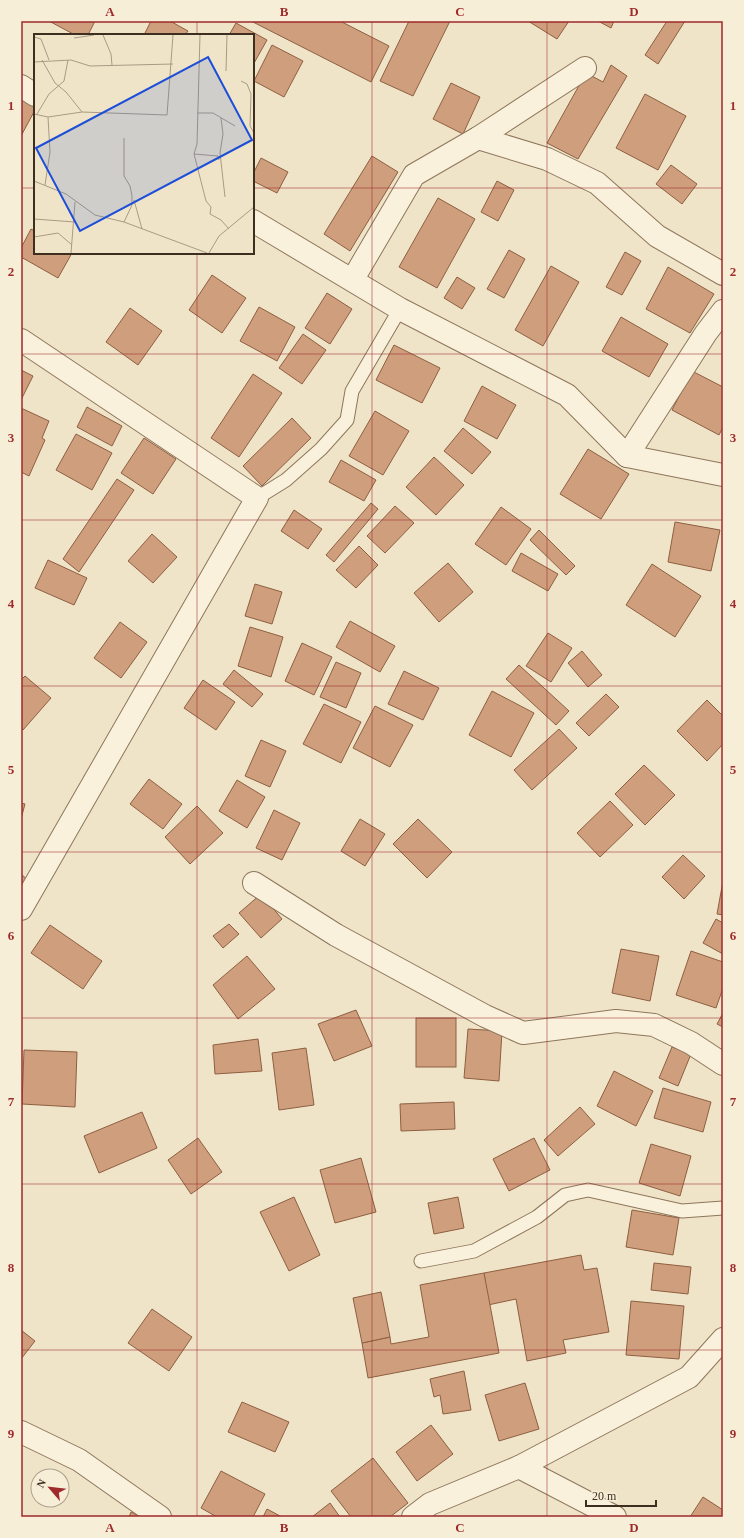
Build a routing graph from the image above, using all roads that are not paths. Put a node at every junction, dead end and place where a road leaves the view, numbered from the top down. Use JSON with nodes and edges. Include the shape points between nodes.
{"nodes":[{"id":1,"x":585,"y":68,"type":"dead end"},
{"id":2,"x":21,"y":86,"type":"edge"},
{"id":3,"x":34,"y":94,"type":"edge"},
{"id":4,"x":478,"y":138,"type":"junction"},
{"id":5,"x":254,"y":222,"type":"edge"},
{"id":6,"x":723,"y":274,"type":"edge"},
{"id":7,"x":353,"y":279,"type":"junction"},
{"id":8,"x":400,"y":309,"type":"junction"},
{"id":9,"x":723,"y":311,"type":"edge"},
{"id":10,"x":21,"y":340,"type":"edge"},
{"id":11,"x":627,"y":456,"type":"junction"},
{"id":12,"x":723,"y":475,"type":"edge"},
{"id":13,"x":257,"y":498,"type":"junction"},
{"id":14,"x":254,"y":883,"type":"dead end"},
{"id":15,"x":21,"y":910,"type":"edge"},
{"id":16,"x":691,"y":1043,"type":"junction"},
{"id":17,"x":723,"y":1050,"type":"edge"},
{"id":18,"x":723,"y":1064,"type":"edge"},
{"id":19,"x":723,"y":1208,"type":"edge"},
{"id":20,"x":421,"y":1261,"type":"dead end"},
{"id":21,"x":723,"y":1339,"type":"edge"},
{"id":22,"x":21,"y":1432,"type":"edge"},
{"id":23,"x":519,"y":1467,"type":"junction"},
{"id":24,"x":160,"y":1517,"type":"edge"},
{"id":25,"x":413,"y":1517,"type":"edge"},
{"id":26,"x":615,"y":1517,"type":"edge"}],
"edges":[{"from":1,"to":4,"type":"street"},
{"from":2,"to":3,"type":"street"},
{"from":4,"to":6,"type":"street","via":[[547,159],[597,183],[657,236]]},
{"from":4,"to":7,"type":"street","via":[[414,174]]},
{"from":5,"to":7,"type":"street"},
{"from":7,"to":8,"type":"street"},
{"from":8,"to":11,"type":"street","via":[[567,396]]},
{"from":8,"to":13,"type":"lane","via":[[352,391],[347,420],[321,449],[286,480]]},
{"from":9,"to":11,"type":"street","via":[[706,333]]},
{"from":10,"to":13,"type":"street"},
{"from":11,"to":12,"type":"street"},
{"from":13,"to":15,"type":"street"},
{"from":14,"to":16,"type":"street","via":[[336,935],[485,1016],[523,1033],[616,1021],[654,1025]]},
{"from":16,"to":17,"type":"street"},
{"from":16,"to":18,"type":"street"},
{"from":19,"to":20,"type":"lane","via":[[682,1211],[588,1190],[565,1195],[537,1217],[474,1251]]},
{"from":21,"to":23,"type":"street","via":[[689,1378]]},
{"from":22,"to":24,"type":"street","via":[[79,1460]]},
{"from":23,"to":25,"type":"street","via":[[430,1504]]},
{"from":23,"to":26,"type":"street"}]}
